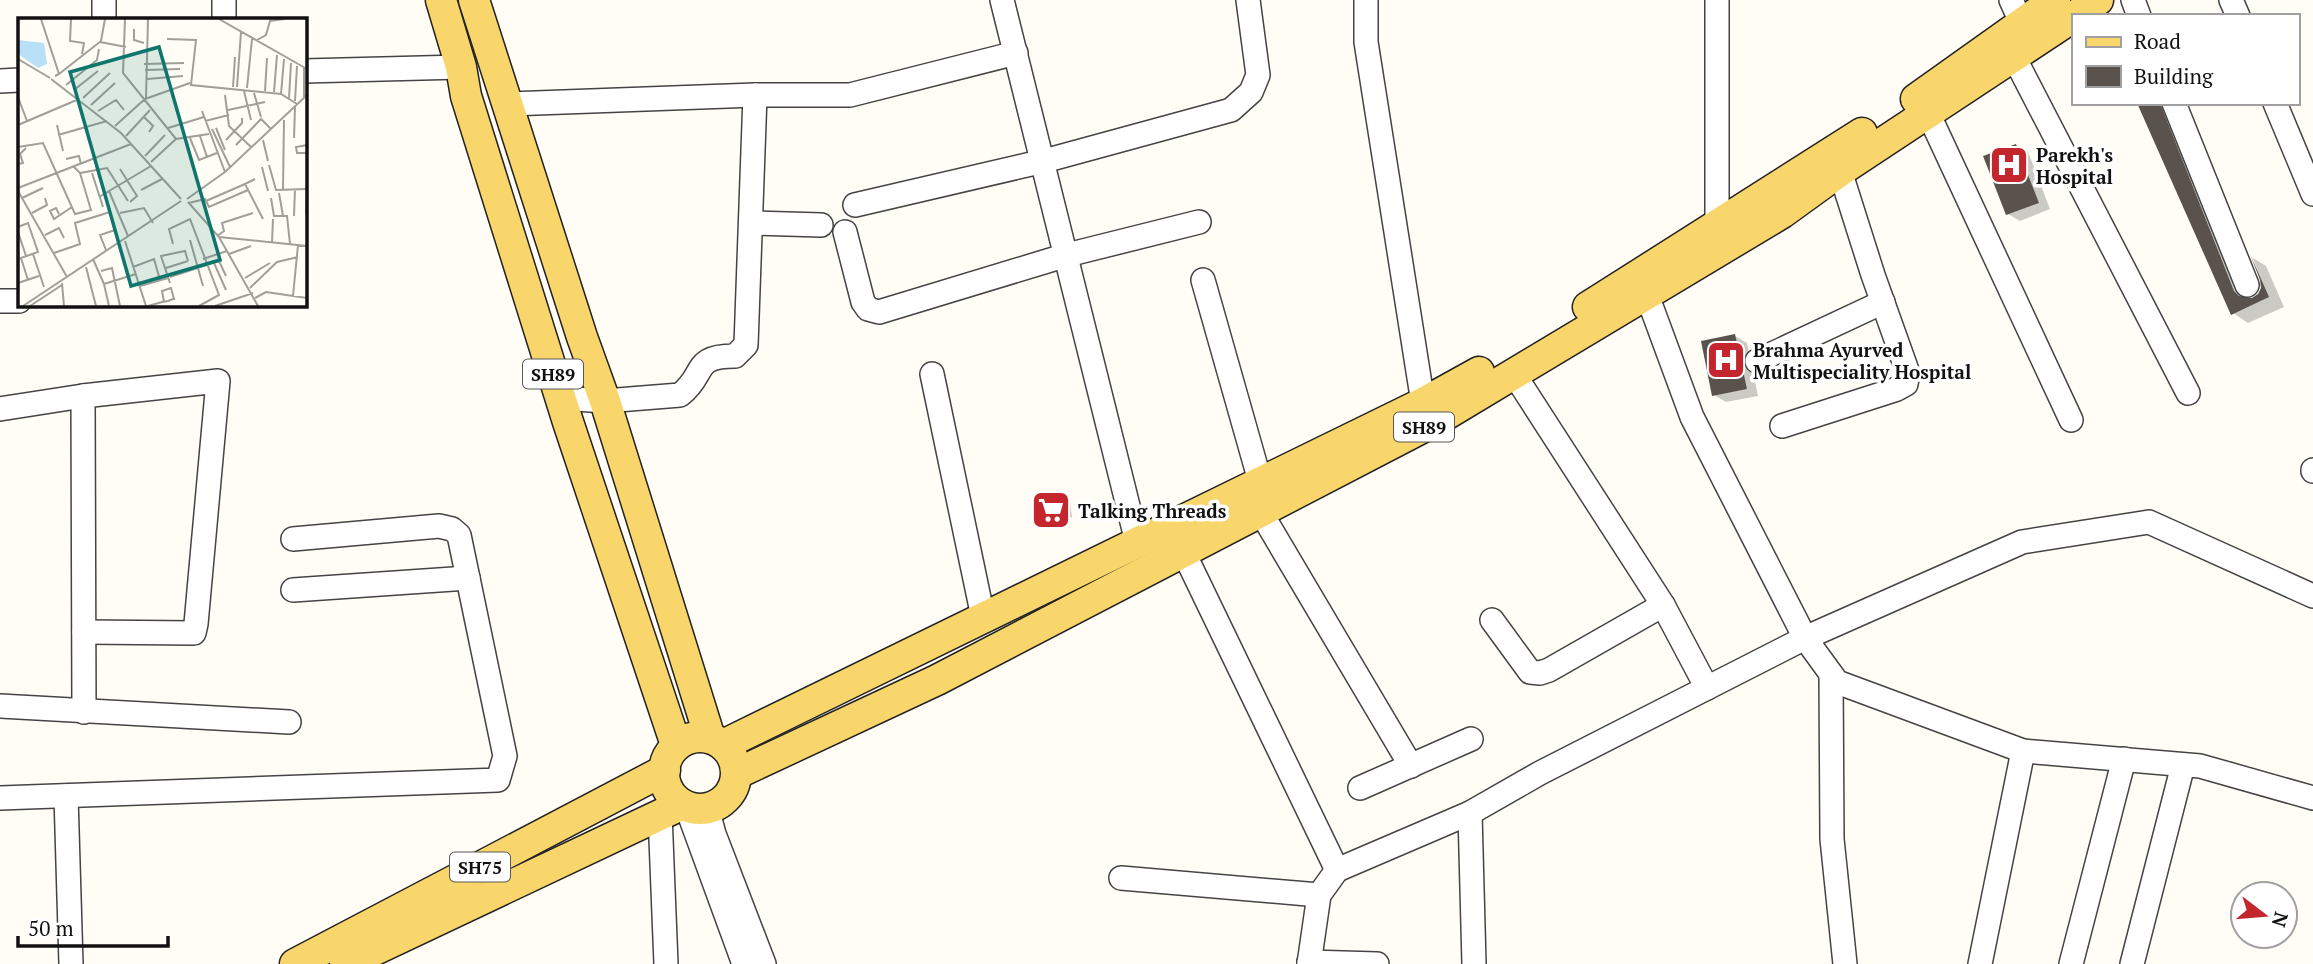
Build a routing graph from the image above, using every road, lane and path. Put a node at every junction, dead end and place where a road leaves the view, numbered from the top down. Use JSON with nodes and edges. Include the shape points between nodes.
{"nodes":[{"id":1,"x":104,"y":0,"type":"edge"},
{"id":2,"x":224,"y":0,"type":"edge"},
{"id":3,"x":441,"y":0,"type":"edge"},
{"id":4,"x":474,"y":0,"type":"edge"},
{"id":5,"x":1002,"y":0,"type":"edge"},
{"id":6,"x":1248,"y":0,"type":"edge"},
{"id":7,"x":1366,"y":0,"type":"edge"},
{"id":8,"x":1717,"y":0,"type":"edge"},
{"id":9,"x":2054,"y":0,"type":"edge"},
{"id":10,"x":2098,"y":0,"type":"edge"},
{"id":11,"x":2016,"y":11,"type":"edge"},
{"id":12,"x":2077,"y":14,"type":"edge"},
{"id":13,"x":2072,"y":17,"type":"edge"},
{"id":14,"x":104,"y":18,"type":"edge"},
{"id":15,"x":224,"y":18,"type":"edge"},
{"id":16,"x":1016,"y":53,"type":"junction"},
{"id":17,"x":2014,"y":57,"type":"junction"},
{"id":18,"x":461,"y":68,"type":"junction"},
{"id":19,"x":306,"y":71,"type":"edge"},
{"id":20,"x":18,"y":80,"type":"edge"},
{"id":21,"x":0,"y":81,"type":"edge"},
{"id":22,"x":755,"y":95,"type":"junction"},
{"id":23,"x":509,"y":104,"type":"junction"},
{"id":24,"x":2176,"y":105,"type":"edge"},
{"id":25,"x":2276,"y":105,"type":"edge"},
{"id":26,"x":1928,"y":113,"type":"junction"},
{"id":27,"x":1044,"y":161,"type":"junction"},
{"id":28,"x":1840,"y":171,"type":"junction"},
{"id":29,"x":2313,"y":194,"type":"edge"},
{"id":30,"x":855,"y":205,"type":"dead end"},
{"id":31,"x":1199,"y":222,"type":"dead end"},
{"id":32,"x":751,"y":223,"type":"junction"},
{"id":33,"x":821,"y":225,"type":"dead end"},
{"id":34,"x":1717,"y":226,"type":"junction"},
{"id":35,"x":845,"y":232,"type":"dead end"},
{"id":36,"x":1067,"y":255,"type":"junction"},
{"id":37,"x":1203,"y":279,"type":"dead end"},
{"id":38,"x":2247,"y":285,"type":"dead end"},
{"id":39,"x":1647,"y":295,"type":"junction"},
{"id":40,"x":0,"y":301,"type":"edge"},
{"id":41,"x":18,"y":301,"type":"edge"},
{"id":42,"x":1882,"y":302,"type":"junction"},
{"id":43,"x":1757,"y":361,"type":"dead end"},
{"id":44,"x":932,"y":374,"type":"dead end"},
{"id":45,"x":1514,"y":374,"type":"junction"},
{"id":46,"x":2188,"y":393,"type":"dead end"},
{"id":47,"x":83,"y":396,"type":"junction"},
{"id":48,"x":561,"y":398,"type":"junction"},
{"id":49,"x":605,"y":401,"type":"junction"},
{"id":50,"x":1423,"y":404,"type":"junction"},
{"id":51,"x":0,"y":409,"type":"edge"},
{"id":52,"x":2071,"y":420,"type":"dead end"},
{"id":53,"x":1782,"y":426,"type":"dead end"},
{"id":54,"x":1261,"y":481,"type":"junction"},
{"id":55,"x":1261,"y":511,"type":"junction"},
{"id":56,"x":293,"y":539,"type":"dead end"},
{"id":57,"x":1137,"y":542,"type":"junction"},
{"id":58,"x":1183,"y":551,"type":"junction"},
{"id":59,"x":468,"y":578,"type":"junction"},
{"id":60,"x":293,"y":590,"type":"dead end"},
{"id":61,"x":2313,"y":596,"type":"edge"},
{"id":62,"x":1663,"y":605,"type":"junction"},
{"id":63,"x":984,"y":617,"type":"junction"},
{"id":64,"x":1492,"y":620,"type":"dead end"},
{"id":65,"x":84,"y":632,"type":"junction"},
{"id":66,"x":1805,"y":638,"type":"junction"},
{"id":67,"x":1831,"y":674,"type":"junction"},
{"id":68,"x":1707,"y":688,"type":"junction"},
{"id":69,"x":0,"y":706,"type":"edge"},
{"id":70,"x":85,"y":712,"type":"junction"},
{"id":71,"x":289,"y":722,"type":"dead end"},
{"id":72,"x":1471,"y":739,"type":"dead end"},
{"id":73,"x":717,"y":742,"type":"junction"},
{"id":74,"x":2022,"y":751,"type":"junction"},
{"id":75,"x":671,"y":758,"type":"junction"},
{"id":76,"x":2124,"y":760,"type":"junction"},
{"id":77,"x":2183,"y":765,"type":"junction"},
{"id":78,"x":1411,"y":766,"type":"junction"},
{"id":79,"x":738,"y":773,"type":"junction"},
{"id":80,"x":1360,"y":788,"type":"dead end"},
{"id":81,"x":66,"y":796,"type":"junction"},
{"id":82,"x":0,"y":798,"type":"edge"},
{"id":83,"x":2313,"y":798,"type":"edge"},
{"id":84,"x":684,"y":809,"type":"junction"},
{"id":85,"x":1470,"y":813,"type":"junction"},
{"id":86,"x":1337,"y":870,"type":"junction"},
{"id":87,"x":1121,"y":878,"type":"dead end"},
{"id":88,"x":1319,"y":895,"type":"junction"},
{"id":89,"x":1309,"y":963,"type":"edge"},
{"id":90,"x":71,"y":964,"type":"edge"},
{"id":91,"x":295,"y":964,"type":"edge"},
{"id":92,"x":345,"y":964,"type":"edge"},
{"id":93,"x":666,"y":964,"type":"edge"},
{"id":94,"x":744,"y":964,"type":"edge"},
{"id":95,"x":764,"y":964,"type":"edge"},
{"id":96,"x":1377,"y":964,"type":"edge"},
{"id":97,"x":1474,"y":964,"type":"edge"},
{"id":98,"x":1845,"y":964,"type":"edge"},
{"id":99,"x":1980,"y":964,"type":"edge"},
{"id":100,"x":2071,"y":964,"type":"edge"},
{"id":101,"x":2132,"y":964,"type":"edge"}],
"edges":[{"from":1,"to":14,"type":"street"},
{"from":2,"to":15,"type":"street"},
{"from":3,"to":18,"type":"main road","number":"SH89"},
{"from":4,"to":23,"type":"main road","number":"SH89"},
{"from":5,"to":16,"type":"street"},
{"from":6,"to":27,"type":"street","via":[[1258,75],[1251,92],[1231,110]]},
{"from":7,"to":50,"type":"street","via":[[1366,42]]},
{"from":8,"to":34,"type":"street"},
{"from":9,"to":11,"type":"main road","number":"SH89"},
{"from":10,"to":12,"type":"main road","number":"SH89"},
{"from":11,"to":34,"type":"main road","number":"SH89","via":[[1922,94]]},
{"from":13,"to":17,"type":"main road","number":"SH89"},
{"from":16,"to":22,"type":"street","via":[[850,95]]},
{"from":16,"to":27,"type":"street"},
{"from":17,"to":26,"type":"main road","number":"SH89"},
{"from":17,"to":46,"type":"street"},
{"from":18,"to":19,"type":"street"},
{"from":18,"to":48,"type":"main road","number":"SH89"},
{"from":20,"to":21,"type":"street"},
{"from":22,"to":23,"type":"street"},
{"from":22,"to":32,"type":"street"},
{"from":23,"to":49,"type":"main road","number":"SH89"},
{"from":24,"to":38,"type":"street"},
{"from":25,"to":29,"type":"street"},
{"from":26,"to":28,"type":"main road","number":"SH89"},
{"from":26,"to":52,"type":"street"},
{"from":27,"to":30,"type":"street"},
{"from":27,"to":36,"type":"street"},
{"from":28,"to":39,"type":"main road","number":"SH89","via":[[1782,213]]},
{"from":28,"to":42,"type":"street"},
{"from":31,"to":36,"type":"street"},
{"from":32,"to":33,"type":"street"},
{"from":32,"to":49,"type":"street","via":[[748,331],[740,353],[710,358],[680,395]]},
{"from":34,"to":50,"type":"main road","number":"SH89","via":[[1544,335]]},
{"from":35,"to":36,"type":"street","via":[[863,302],[879,312]]},
{"from":36,"to":57,"type":"street"},
{"from":37,"to":54,"type":"street"},
{"from":39,"to":45,"type":"main road","number":"SH89"},
{"from":39,"to":66,"type":"street","via":[[1692,417]]},
{"from":40,"to":41,"type":"street"},
{"from":42,"to":43,"type":"street"},
{"from":42,"to":53,"type":"street","via":[[1908,373],[1906,384]]},
{"from":44,"to":63,"type":"street"},
{"from":45,"to":55,"type":"main road","number":"SH89","via":[[1437,420]]},
{"from":45,"to":62,"type":"street"},
{"from":47,"to":51,"type":"street"},
{"from":47,"to":65,"type":"street"},
{"from":47,"to":65,"type":"street","via":[[218,381],[194,634]]},
{"from":48,"to":49,"type":"street"},
{"from":48,"to":75,"type":"main road","number":"SH89"},
{"from":49,"to":73,"type":"main road","number":"SH89"},
{"from":50,"to":54,"type":"main road","number":"SH89"},
{"from":54,"to":57,"type":"main road","number":"SH89"},
{"from":55,"to":58,"type":"main road","number":"SH89"},
{"from":55,"to":78,"type":"street"},
{"from":56,"to":59,"type":"street","via":[[439,526],[459,535]]},
{"from":57,"to":63,"type":"main road","number":"SH89"},
{"from":58,"to":79,"type":"main road","number":"SH89","via":[[937,680]]},
{"from":58,"to":86,"type":"street"},
{"from":59,"to":60,"type":"street"},
{"from":59,"to":81,"type":"street","via":[[505,756],[498,780]]},
{"from":61,"to":66,"type":"street","via":[[2149,522],[2022,542]]},
{"from":62,"to":64,"type":"street","via":[[1540,673],[1530,672]]},
{"from":62,"to":68,"type":"street"},
{"from":63,"to":73,"type":"main road","number":"SH89"},
{"from":65,"to":70,"type":"street"},
{"from":66,"to":67,"type":"street"},
{"from":66,"to":68,"type":"street"},
{"from":67,"to":74,"type":"street","via":[[1837,682]]},
{"from":67,"to":98,"type":"street","via":[[1832,839]]},
{"from":68,"to":85,"type":"street"},
{"from":69,"to":70,"type":"street"},
{"from":70,"to":71,"type":"street"},
{"from":72,"to":78,"type":"street"},
{"from":73,"to":75,"type":"main road","via":[[695,736]]},
{"from":73,"to":79,"type":"main road","via":[[732,753]]},
{"from":74,"to":76,"type":"street"},
{"from":74,"to":99,"type":"street"},
{"from":75,"to":84,"type":"main road","via":[[665,784]]},
{"from":75,"to":91,"type":"main road","number":"SH75"},
{"from":76,"to":77,"type":"street"},
{"from":76,"to":100,"type":"street"},
{"from":77,"to":83,"type":"street"},
{"from":77,"to":101,"type":"street"},
{"from":78,"to":80,"type":"street"},
{"from":79,"to":84,"type":"main road","via":[[732,793],[716,807]]},
{"from":81,"to":82,"type":"street"},
{"from":81,"to":90,"type":"street"},
{"from":84,"to":92,"type":"main road","number":"SH75"},
{"from":84,"to":93,"type":"street"},
{"from":84,"to":94,"type":"street"},
{"from":84,"to":95,"type":"street","via":[[714,834]]},
{"from":85,"to":86,"type":"street"},
{"from":85,"to":97,"type":"street"},
{"from":86,"to":88,"type":"street"},
{"from":87,"to":88,"type":"street"},
{"from":88,"to":89,"type":"street"},
{"from":89,"to":96,"type":"street"}]}
